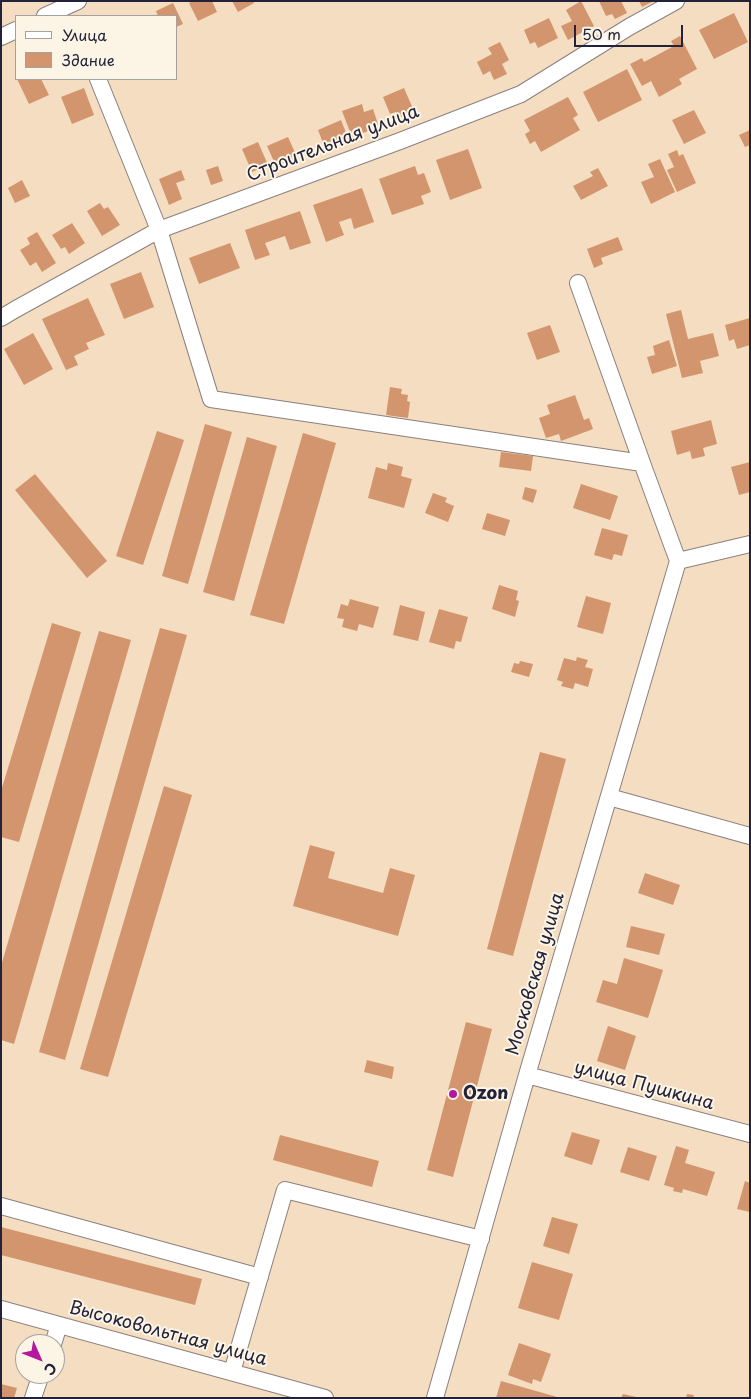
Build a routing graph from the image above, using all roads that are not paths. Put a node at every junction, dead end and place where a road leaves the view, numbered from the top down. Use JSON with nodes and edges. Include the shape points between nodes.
{"nodes":[{"id":1,"x":676,"y":1,"type":"edge"},
{"id":2,"x":72,"y":6,"type":"edge"},
{"id":3,"x":49,"y":15,"type":"edge"},
{"id":4,"x":15,"y":30,"type":"edge"},
{"id":5,"x":1,"y":37,"type":"edge"},
{"id":6,"x":98,"y":80,"type":"edge"},
{"id":7,"x":159,"y":230,"type":"junction"},
{"id":8,"x":578,"y":283,"type":"dead end"},
{"id":9,"x":1,"y":318,"type":"edge"},
{"id":10,"x":642,"y":463,"type":"junction"},
{"id":11,"x":750,"y":544,"type":"edge"},
{"id":12,"x":678,"y":561,"type":"junction"},
{"id":13,"x":609,"y":797,"type":"junction"},
{"id":14,"x":750,"y":836,"type":"edge"},
{"id":15,"x":527,"y":1075,"type":"junction"},
{"id":16,"x":750,"y":1134,"type":"edge"},
{"id":17,"x":1,"y":1206,"type":"edge"},
{"id":18,"x":481,"y":1239,"type":"junction"},
{"id":19,"x":260,"y":1277,"type":"junction"},
{"id":20,"x":1,"y":1309,"type":"edge"},
{"id":21,"x":60,"y":1325,"type":"junction"},
{"id":22,"x":56,"y":1334,"type":"edge"},
{"id":23,"x":232,"y":1372,"type":"junction"},
{"id":24,"x":37,"y":1384,"type":"edge"},
{"id":25,"x":32,"y":1398,"type":"edge"},
{"id":26,"x":325,"y":1398,"type":"edge"},
{"id":27,"x":435,"y":1398,"type":"edge"}],
"edges":[{"from":1,"to":7,"type":"street","name":"Строительная улица","via":[[629,26],[521,94]]},
{"from":2,"to":3,"type":"street"},
{"from":4,"to":5,"type":"street"},
{"from":6,"to":7,"type":"street"},
{"from":7,"to":9,"type":"street","name":"Строительная улица"},
{"from":7,"to":10,"type":"street","via":[[211,399]]},
{"from":8,"to":10,"type":"street"},
{"from":10,"to":12,"type":"street"},
{"from":11,"to":12,"type":"street"},
{"from":12,"to":13,"type":"street","name":"Московская улица"},
{"from":13,"to":14,"type":"street"},
{"from":13,"to":15,"type":"street","name":"Московская улица"},
{"from":15,"to":16,"type":"street","name":"улица Пушкина"},
{"from":15,"to":18,"type":"street","name":"Московская улица"},
{"from":17,"to":19,"type":"street"},
{"from":18,"to":19,"type":"street","via":[[285,1190]]},
{"from":18,"to":27,"type":"street","name":"Московская улица"},
{"from":19,"to":23,"type":"street"},
{"from":20,"to":21,"type":"street","name":"Высоковольтная улица"},
{"from":21,"to":22,"type":"street"},
{"from":21,"to":23,"type":"street","name":"Высоковольтная улица"},
{"from":23,"to":26,"type":"street","name":"Высоковольтная улица"},
{"from":24,"to":25,"type":"street"}]}
